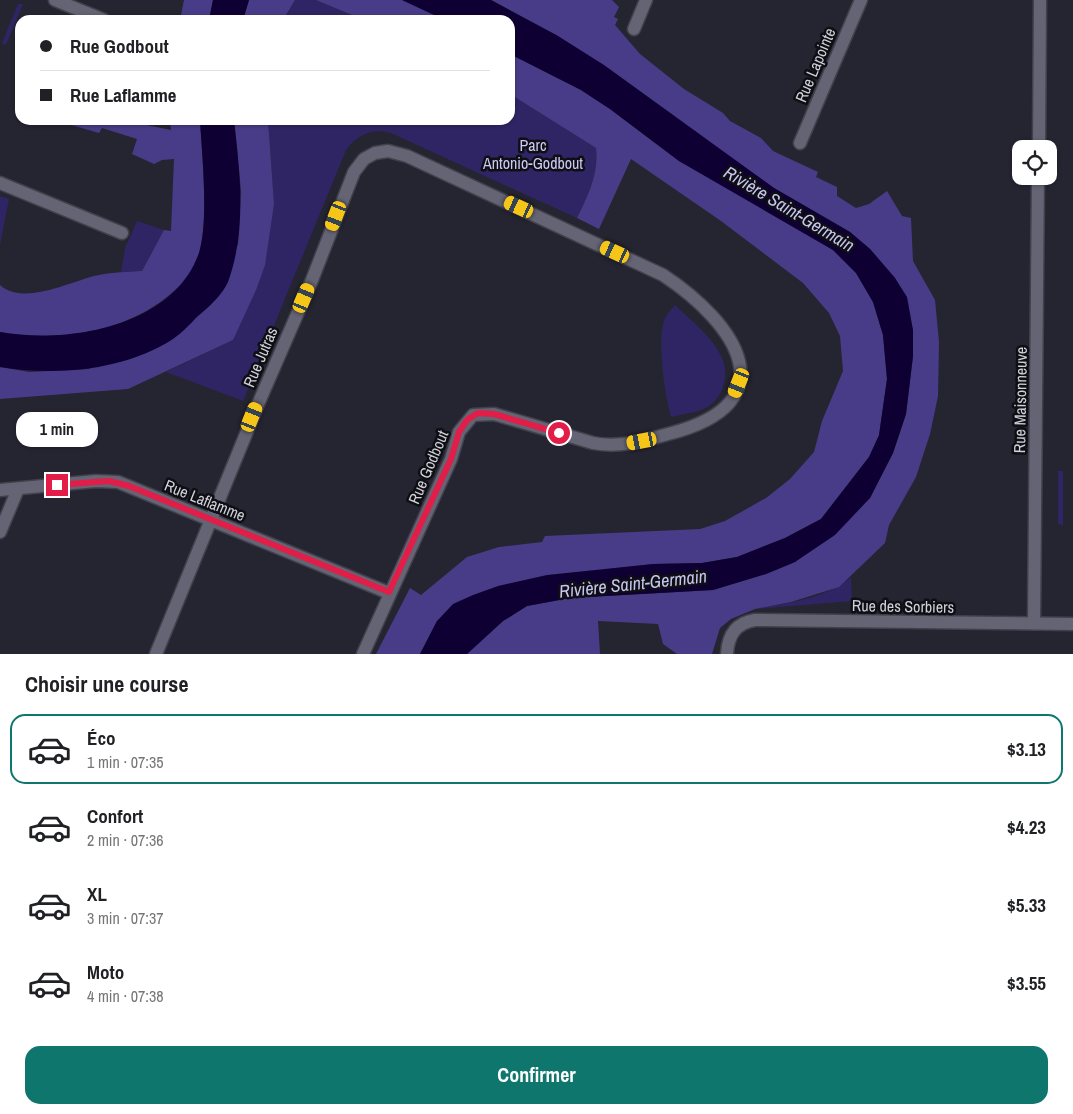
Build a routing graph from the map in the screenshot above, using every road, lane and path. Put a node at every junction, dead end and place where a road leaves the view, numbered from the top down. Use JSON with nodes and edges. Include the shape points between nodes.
{"nodes":[{"id":1,"x":55,"y":0,"type":"edge"},
{"id":2,"x":646,"y":0,"type":"edge"},
{"id":3,"x":861,"y":0,"type":"edge"},
{"id":4,"x":1040,"y":0,"type":"edge"},
{"id":5,"x":92,"y":15,"type":"edge"},
{"id":6,"x":634,"y":29,"type":"dead end"},
{"id":7,"x":1039,"y":140,"type":"edge"},
{"id":8,"x":800,"y":143,"type":"dead end"},
{"id":9,"x":364,"y":159,"type":"joint"},
{"id":10,"x":0,"y":183,"type":"edge"},
{"id":11,"x":1038,"y":185,"type":"edge"},
{"id":12,"x":122,"y":233,"type":"dead end"},
{"id":13,"x":18,"y":489,"type":"junction"},
{"id":14,"x":0,"y":490,"type":"edge"},
{"id":15,"x":211,"y":520,"type":"junction"},
{"id":16,"x":0,"y":532,"type":"edge"},
{"id":17,"x":389,"y":592,"type":"junction"},
{"id":18,"x":1034,"y":623,"type":"junction"},
{"id":19,"x":1073,"y":624,"type":"edge"},
{"id":20,"x":156,"y":654,"type":"edge"},
{"id":21,"x":363,"y":654,"type":"edge"},
{"id":22,"x":727,"y":654,"type":"edge"}],
"edges":[{"from":1,"to":5,"type":"street"},
{"from":2,"to":6,"type":"street"},
{"from":3,"to":8,"type":"street","name":"Rue Lapointe"},
{"from":4,"to":7,"type":"street"},
{"from":9,"to":15,"type":"street","name":"Rue Jutras","via":[[351,178],[312,280]]},
{"from":9,"to":17,"type":"street","name":"Rue Godbout","via":[[388,151],[407,156],[663,275],[689,294],[724,332],[739,356],[741,369],[735,394],[719,415],[687,430],[622,445],[593,443],[494,414],[473,415],[459,432],[451,459]]},
{"from":10,"to":12,"type":"street"},
{"from":11,"to":18,"type":"street","name":"Rue Maisonneuve"},
{"from":13,"to":14,"type":"street","name":"Rue Laflamme"},
{"from":13,"to":15,"type":"street","name":"Rue Laflamme","via":[[109,481]]},
{"from":13,"to":16,"type":"street"},
{"from":15,"to":17,"type":"street","name":"Rue Laflamme"},
{"from":15,"to":20,"type":"street","name":"Rue Jutras"},
{"from":17,"to":21,"type":"street","name":"Rue Godbout"},
{"from":18,"to":19,"type":"street","name":"Rue des Sorbiers"},
{"from":18,"to":22,"type":"street","name":"Rue des Sorbiers","via":[[755,620],[735,628]]}]}
